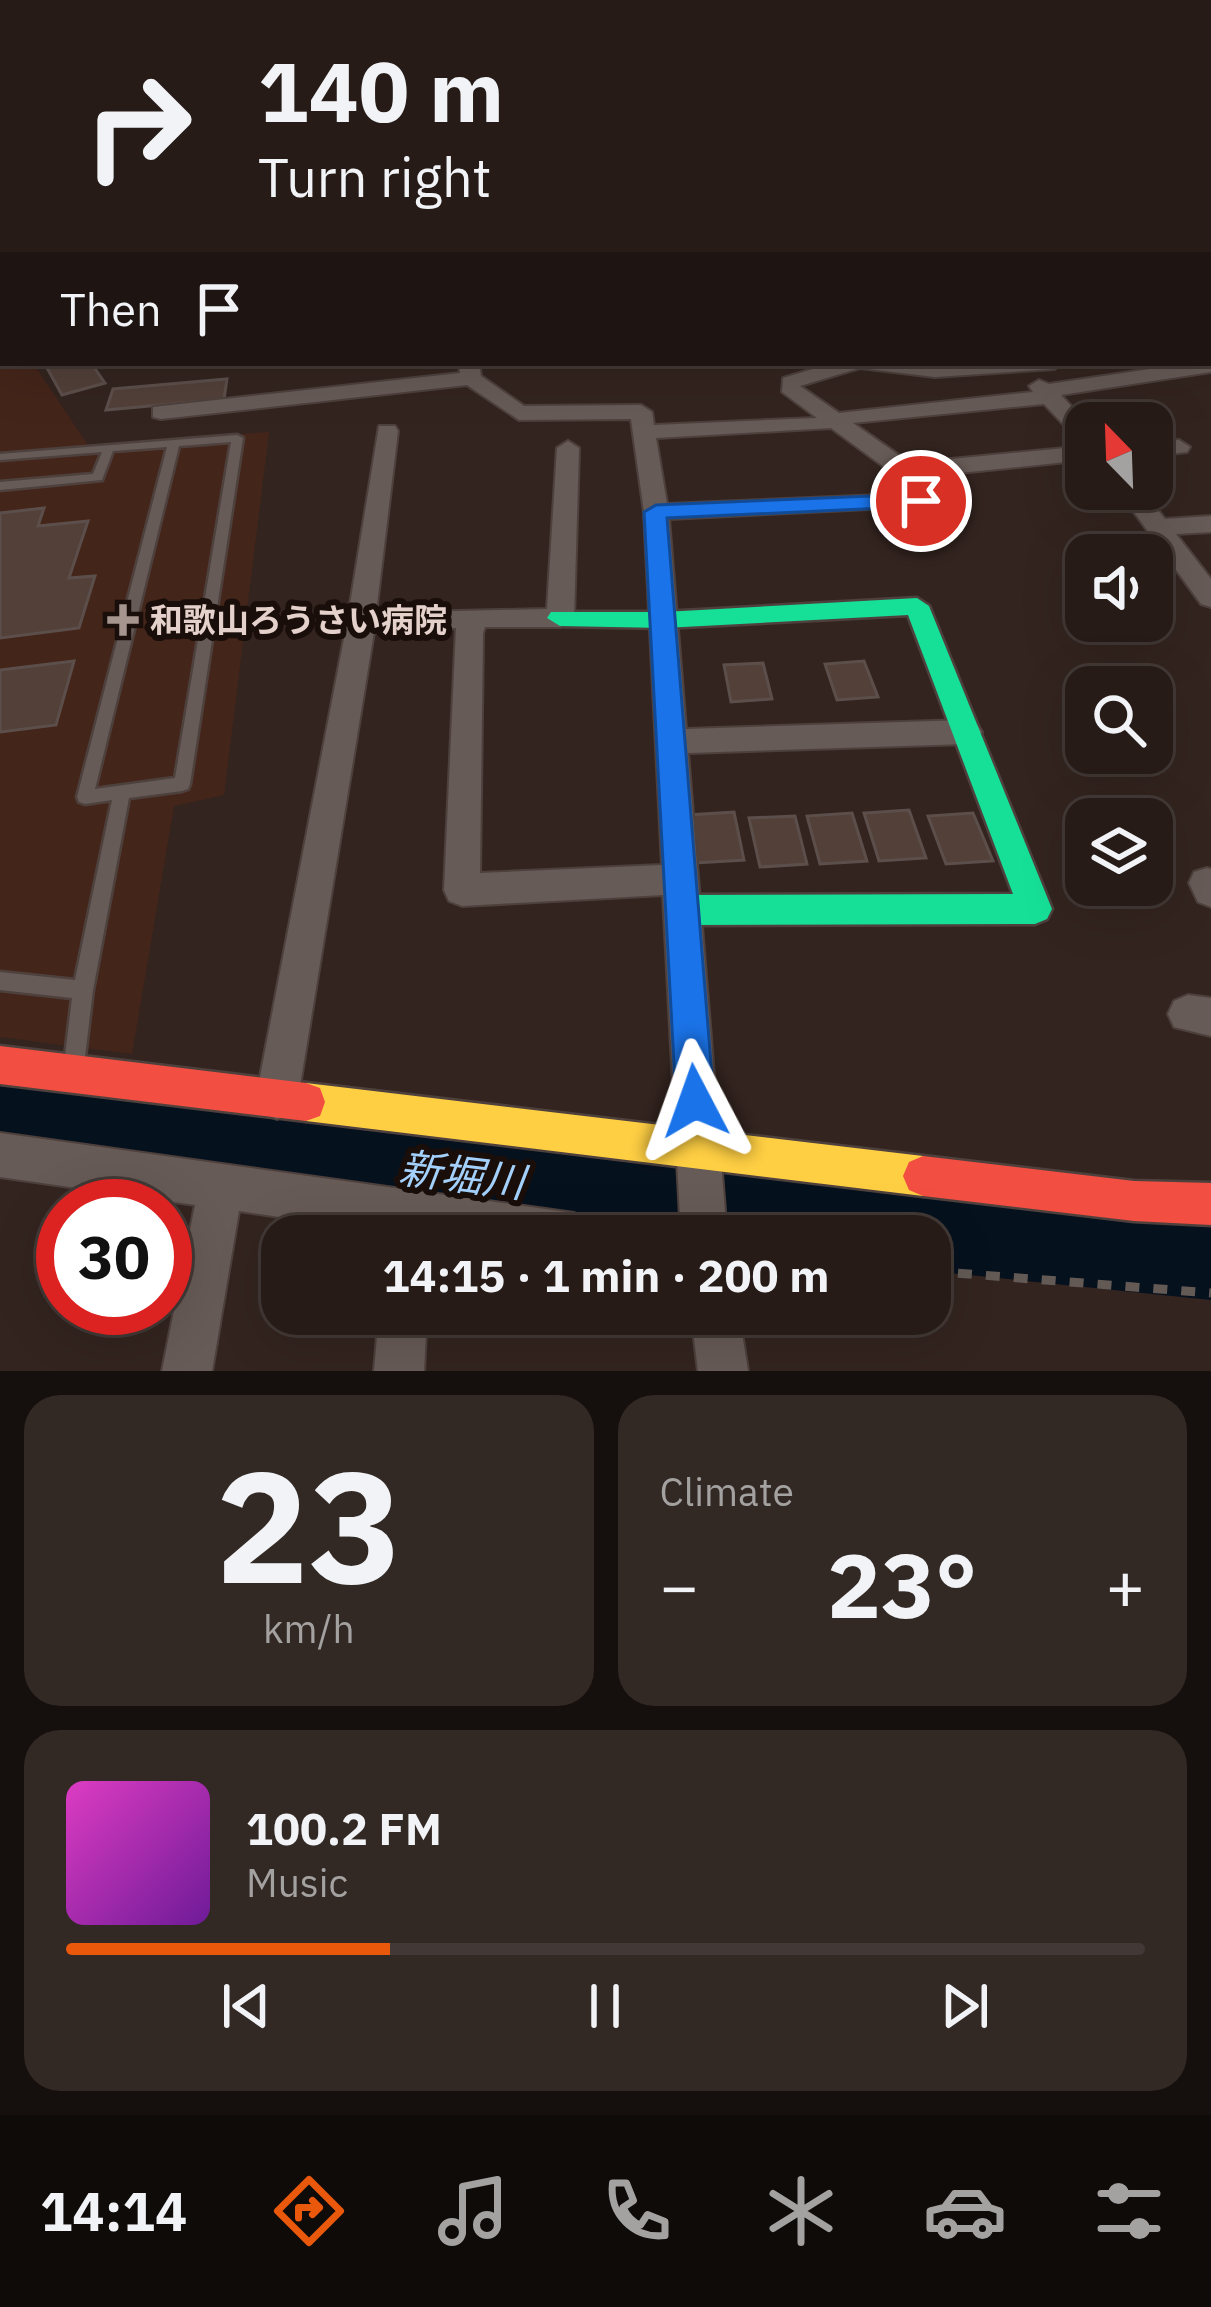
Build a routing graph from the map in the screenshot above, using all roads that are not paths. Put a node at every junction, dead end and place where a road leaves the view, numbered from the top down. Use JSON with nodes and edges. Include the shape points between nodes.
{"nodes":[{"id":1,"x":845,"y":366,"type":"edge"},
{"id":2,"x":878,"y":366,"type":"edge"},
{"id":3,"x":1031,"y":366,"type":"edge"},
{"id":4,"x":1211,"y":366,"type":"edge"},
{"id":5,"x":1015,"y":368,"type":"junction"},
{"id":6,"x":470,"y":371,"type":"edge"},
{"id":7,"x":1049,"y":394,"type":"junction"},
{"id":8,"x":161,"y":412,"type":"dead end"},
{"id":9,"x":1065,"y":412,"type":"edge"},
{"id":10,"x":835,"y":421,"type":"junction"},
{"id":11,"x":387,"y":431,"type":"dead end"},
{"id":12,"x":644,"y":432,"type":"junction"},
{"id":13,"x":174,"y":442,"type":"junction"},
{"id":14,"x":109,"y":448,"type":"junction"},
{"id":15,"x":568,"y":448,"type":"dead end"},
{"id":16,"x":1173,"y":448,"type":"edge"},
{"id":17,"x":1179,"y":448,"type":"dead end"},
{"id":18,"x":1065,"y":455,"type":"edge"},
{"id":19,"x":0,"y":457,"type":"edge"},
{"id":20,"x":905,"y":471,"type":"junction"},
{"id":21,"x":0,"y":486,"type":"edge"},
{"id":22,"x":1144,"y":510,"type":"edge"},
{"id":23,"x":656,"y":512,"type":"junction"},
{"id":24,"x":1211,"y":524,"type":"edge"},
{"id":25,"x":1157,"y":527,"type":"junction"},
{"id":26,"x":1211,"y":598,"type":"edge"},
{"id":27,"x":474,"y":618,"type":"junction"},
{"id":28,"x":560,"y":618,"type":"junction"},
{"id":29,"x":664,"y":620,"type":"junction"},
{"id":30,"x":362,"y":623,"type":"junction"},
{"id":31,"x":966,"y":732,"type":"junction"},
{"id":32,"x":671,"y":742,"type":"junction"},
{"id":33,"x":122,"y":792,"type":"junction"},
{"id":34,"x":681,"y":895,"type":"junction"},
{"id":35,"x":0,"y":981,"type":"edge"},
{"id":36,"x":82,"y":990,"type":"junction"},
{"id":37,"x":0,"y":1065,"type":"edge"},
{"id":38,"x":73,"y":1074,"type":"junction"},
{"id":39,"x":277,"y":1098,"type":"junction"},
{"id":40,"x":0,"y":1155,"type":"edge"},
{"id":41,"x":699,"y":1160,"type":"junction"},
{"id":42,"x":221,"y":1185,"type":"junction"},
{"id":43,"x":1211,"y":1204,"type":"edge"},
{"id":44,"x":367,"y":1215,"type":"edge"},
{"id":45,"x":703,"y":1215,"type":"edge"},
{"id":46,"x":402,"y":1335,"type":"edge"},
{"id":47,"x":718,"y":1335,"type":"edge"},
{"id":48,"x":187,"y":1371,"type":"edge"},
{"id":49,"x":399,"y":1371,"type":"edge"},
{"id":50,"x":723,"y":1371,"type":"edge"}],
"edges":[{"from":1,"to":10,"type":"street","via":[[790,382]]},
{"from":2,"to":5,"type":"street"},
{"from":3,"to":5,"type":"street"},
{"from":4,"to":7,"type":"street"},
{"from":5,"to":7,"type":"street"},
{"from":6,"to":8,"type":"street","via":[[329,396]]},
{"from":6,"to":12,"type":"street","via":[[519,413],[641,412]]},
{"from":7,"to":9,"type":"street"},
{"from":7,"to":10,"type":"street"},
{"from":10,"to":12,"type":"street"},
{"from":10,"to":20,"type":"street"},
{"from":11,"to":30,"type":"street"},
{"from":12,"to":23,"type":"street"},
{"from":13,"to":14,"type":"lane"},
{"from":13,"to":33,"type":"lane","via":[[85,797]]},
{"from":13,"to":33,"type":"lane","via":[[237,438],[182,784]]},
{"from":14,"to":19,"type":"lane"},
{"from":14,"to":21,"type":"lane","via":[[98,477]]},
{"from":15,"to":28,"type":"street"},
{"from":16,"to":17,"type":"street"},
{"from":18,"to":20,"type":"street"},
{"from":20,"to":23,"type":"street","via":[[921,501]]},
{"from":22,"to":25,"type":"street"},
{"from":23,"to":29,"type":"street"},
{"from":24,"to":25,"type":"street"},
{"from":25,"to":26,"type":"street"},
{"from":27,"to":28,"type":"street"},
{"from":27,"to":30,"type":"street"},
{"from":27,"to":34,"type":"street","via":[[462,890]]},
{"from":28,"to":29,"type":"street"},
{"from":29,"to":31,"type":"street","via":[[917,606]]},
{"from":29,"to":32,"type":"street"},
{"from":30,"to":39,"type":"street"},
{"from":31,"to":32,"type":"street"},
{"from":31,"to":34,"type":"street","via":[[1035,909]]},
{"from":32,"to":34,"type":"street"},
{"from":33,"to":36,"type":"lane"},
{"from":34,"to":41,"type":"street"},
{"from":35,"to":36,"type":"lane"},
{"from":36,"to":38,"type":"lane"},
{"from":37,"to":38,"type":"street"},
{"from":38,"to":39,"type":"street"},
{"from":39,"to":41,"type":"street"},
{"from":40,"to":42,"type":"street"},
{"from":41,"to":43,"type":"street"},
{"from":41,"to":45,"type":"street"},
{"from":42,"to":44,"type":"street"},
{"from":42,"to":48,"type":"street"},
{"from":46,"to":49,"type":"street"},
{"from":47,"to":50,"type":"street"}]}
